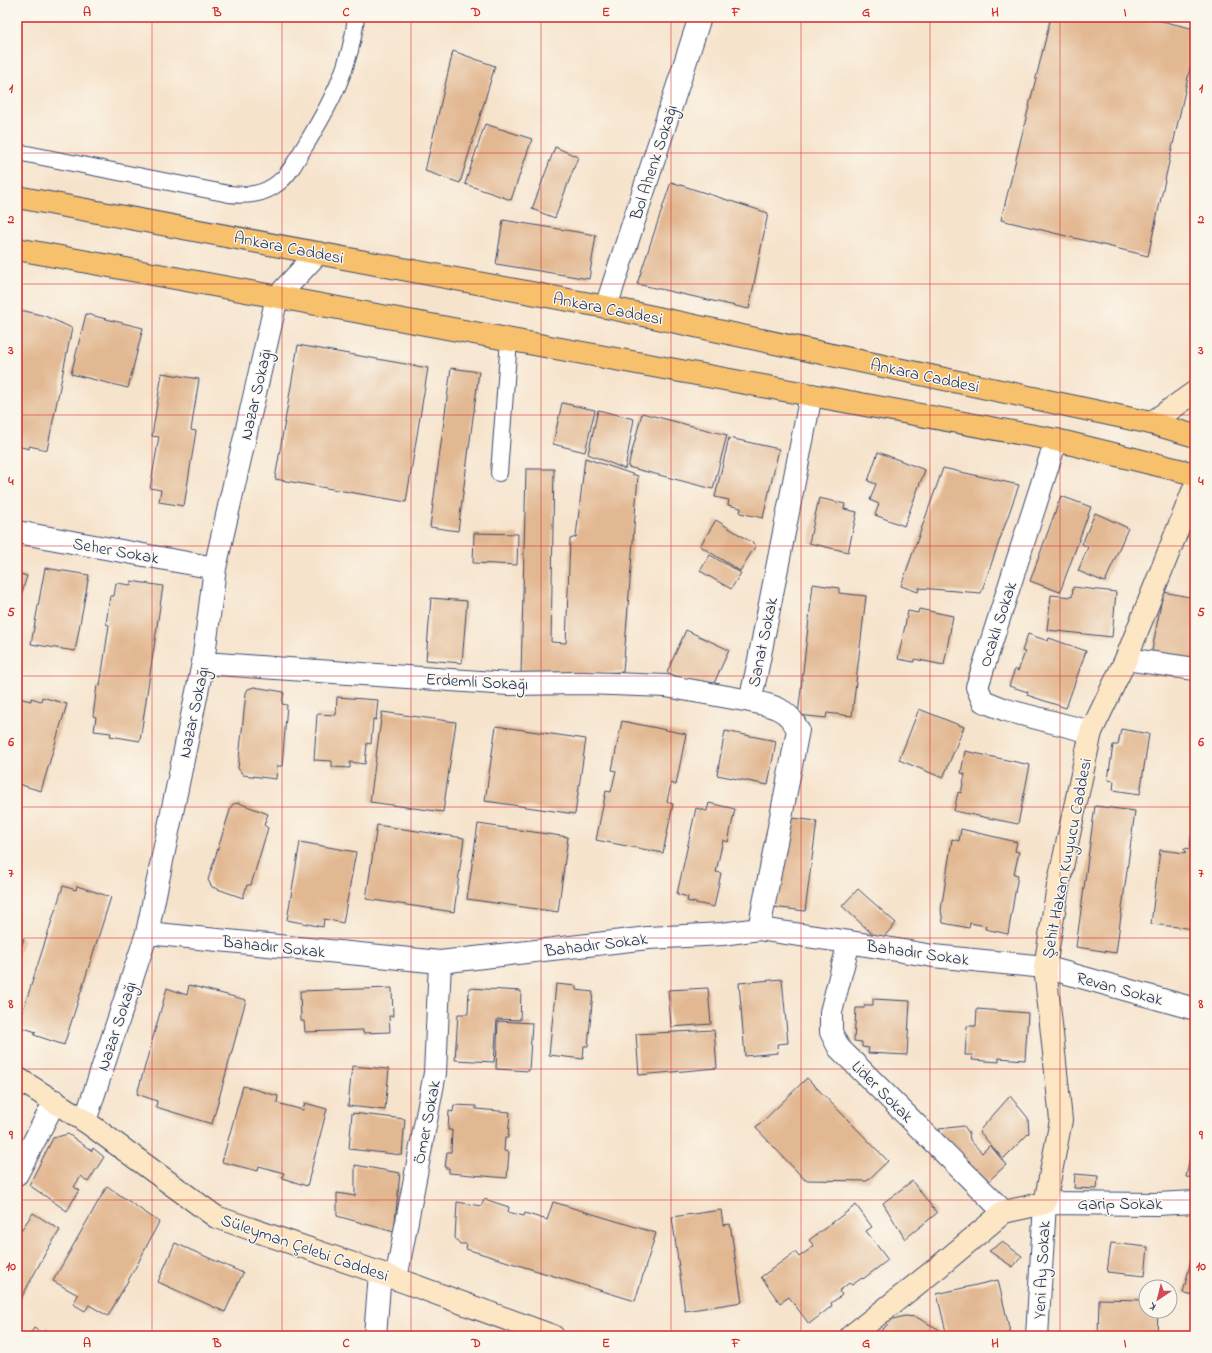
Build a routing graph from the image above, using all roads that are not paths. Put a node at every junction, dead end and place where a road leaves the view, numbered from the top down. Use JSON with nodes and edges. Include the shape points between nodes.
{"nodes":[{"id":1,"x":356,"y":17,"type":"edge"},
{"id":2,"x":700,"y":17,"type":"edge"},
{"id":3,"x":17,"y":152,"type":"edge"},
{"id":4,"x":17,"y":197,"type":"edge"},
{"id":5,"x":17,"y":249,"type":"edge"},
{"id":6,"x":318,"y":253,"type":"junction"},
{"id":7,"x":277,"y":297,"type":"junction"},
{"id":8,"x":606,"y":307,"type":"junction"},
{"id":9,"x":509,"y":340,"type":"junction"},
{"id":10,"x":1195,"y":392,"type":"edge"},
{"id":11,"x":811,"y":395,"type":"junction"},
{"id":12,"x":1151,"y":423,"type":"junction"},
{"id":13,"x":1195,"y":436,"type":"edge"},
{"id":14,"x":1056,"y":440,"type":"junction"},
{"id":15,"x":499,"y":473,"type":"dead end"},
{"id":16,"x":1195,"y":474,"type":"edge"},
{"id":17,"x":1195,"y":486,"type":"edge"},
{"id":18,"x":17,"y":532,"type":"edge"},
{"id":19,"x":215,"y":568,"type":"junction"},
{"id":20,"x":1126,"y":659,"type":"junction"},
{"id":21,"x":203,"y":663,"type":"junction"},
{"id":22,"x":1195,"y":669,"type":"edge"},
{"id":23,"x":750,"y":701,"type":"junction"},
{"id":24,"x":1091,"y":732,"type":"junction"},
{"id":25,"x":759,"y":929,"type":"junction"},
{"id":26,"x":147,"y":934,"type":"junction"},
{"id":27,"x":849,"y":942,"type":"junction"},
{"id":28,"x":440,"y":962,"type":"junction"},
{"id":29,"x":1045,"y":967,"type":"junction"},
{"id":30,"x":1195,"y":1009,"type":"edge"},
{"id":31,"x":17,"y":1078,"type":"edge"},
{"id":32,"x":55,"y":1101,"type":"junction"},
{"id":33,"x":84,"y":1121,"type":"junction"},
{"id":34,"x":17,"y":1174,"type":"edge"},
{"id":35,"x":1195,"y":1202,"type":"edge"},
{"id":36,"x":1045,"y":1203,"type":"junction"},
{"id":37,"x":1004,"y":1212,"type":"junction"},
{"id":38,"x":388,"y":1276,"type":"junction"},
{"id":39,"x":375,"y":1336,"type":"edge"},
{"id":40,"x":553,"y":1336,"type":"edge"},
{"id":41,"x":851,"y":1336,"type":"edge"},
{"id":42,"x":1037,"y":1336,"type":"edge"}],
"edges":[{"from":1,"to":3,"type":"lane","via":[[353,40],[339,86],[286,176],[269,189],[243,196],[229,194]]},
{"from":2,"to":8,"type":"street","name":"Bol Ahenk Sokağı"},
{"from":4,"to":6,"type":"main road","name":"Ankara Caddesi"},
{"from":5,"to":7,"type":"main road"},
{"from":6,"to":7,"type":"street"},
{"from":6,"to":8,"type":"main road","name":"Ankara Caddesi"},
{"from":7,"to":9,"type":"main road"},
{"from":7,"to":19,"type":"street","name":"Nazar Sokağı"},
{"from":8,"to":12,"type":"main road","name":"Ankara Caddesi"},
{"from":9,"to":11,"type":"main road"},
{"from":9,"to":15,"type":"lane"},
{"from":10,"to":12,"type":"street"},
{"from":11,"to":14,"type":"main road"},
{"from":11,"to":23,"type":"street","name":"Sanat Sokak"},
{"from":12,"to":13,"type":"main road","name":"Ankara Caddesi"},
{"from":14,"to":16,"type":"main road"},
{"from":14,"to":24,"type":"street","name":"Ocaklı Sokak","via":[[977,687],[983,701],[1006,710]]},
{"from":17,"to":20,"type":"street","name":"Şehit Hakan Kuyucu Caddesi"},
{"from":18,"to":19,"type":"street","name":"Seher Sokak"},
{"from":19,"to":21,"type":"street","name":"Nazar Sokağı"},
{"from":20,"to":22,"type":"street"},
{"from":20,"to":24,"type":"street","name":"Şehit Hakan Kuyucu Caddesi"},
{"from":21,"to":23,"type":"street","name":"Erdemli Sokağı","via":[[509,684],[666,686]]},
{"from":21,"to":26,"type":"street","name":"Nazar Sokağı"},
{"from":23,"to":25,"type":"street","name":"Sanat Sokak","via":[[779,709],[794,720],[798,730]]},
{"from":24,"to":29,"type":"street","name":"Şehit Hakan Kuyucu Caddesi","via":[[1058,886]]},
{"from":25,"to":27,"type":"street","name":"Bahadır Sokak"},
{"from":25,"to":28,"type":"street","name":"Bahadır Sokak","via":[[648,938]]},
{"from":26,"to":28,"type":"street","name":"Bahadır Sokak"},
{"from":26,"to":33,"type":"street","name":"Nazar Sokağı"},
{"from":27,"to":29,"type":"street","name":"Bahadır Sokak","via":[[933,956]]},
{"from":27,"to":37,"type":"street","name":"Lider Sokak","via":[[831,1012],[831,1032],[839,1048]]},
{"from":28,"to":38,"type":"street","name":"Ömer Sokak","via":[[435,1073]]},
{"from":29,"to":30,"type":"street","name":"Revan Sokak"},
{"from":29,"to":36,"type":"street","name":"Şehit Hakan Kuyucu Caddesi","via":[[1061,1120]]},
{"from":31,"to":32,"type":"street","name":"Süleyman Çelebi Caddesi"},
{"from":32,"to":33,"type":"street","name":"Süleyman Çelebi Caddesi"},
{"from":32,"to":34,"type":"street"},
{"from":33,"to":38,"type":"street","name":"Süleyman Çelebi Caddesi","via":[[216,1217]]},
{"from":35,"to":36,"type":"street","name":"Garip Sokak"},
{"from":36,"to":37,"type":"street"},
{"from":36,"to":42,"type":"street","name":"Yeni Ay Sokak"},
{"from":37,"to":41,"type":"street"},
{"from":38,"to":39,"type":"street","name":"Ömer Sokak"},
{"from":38,"to":40,"type":"street","name":"Süleyman Çelebi Caddesi"}]}
